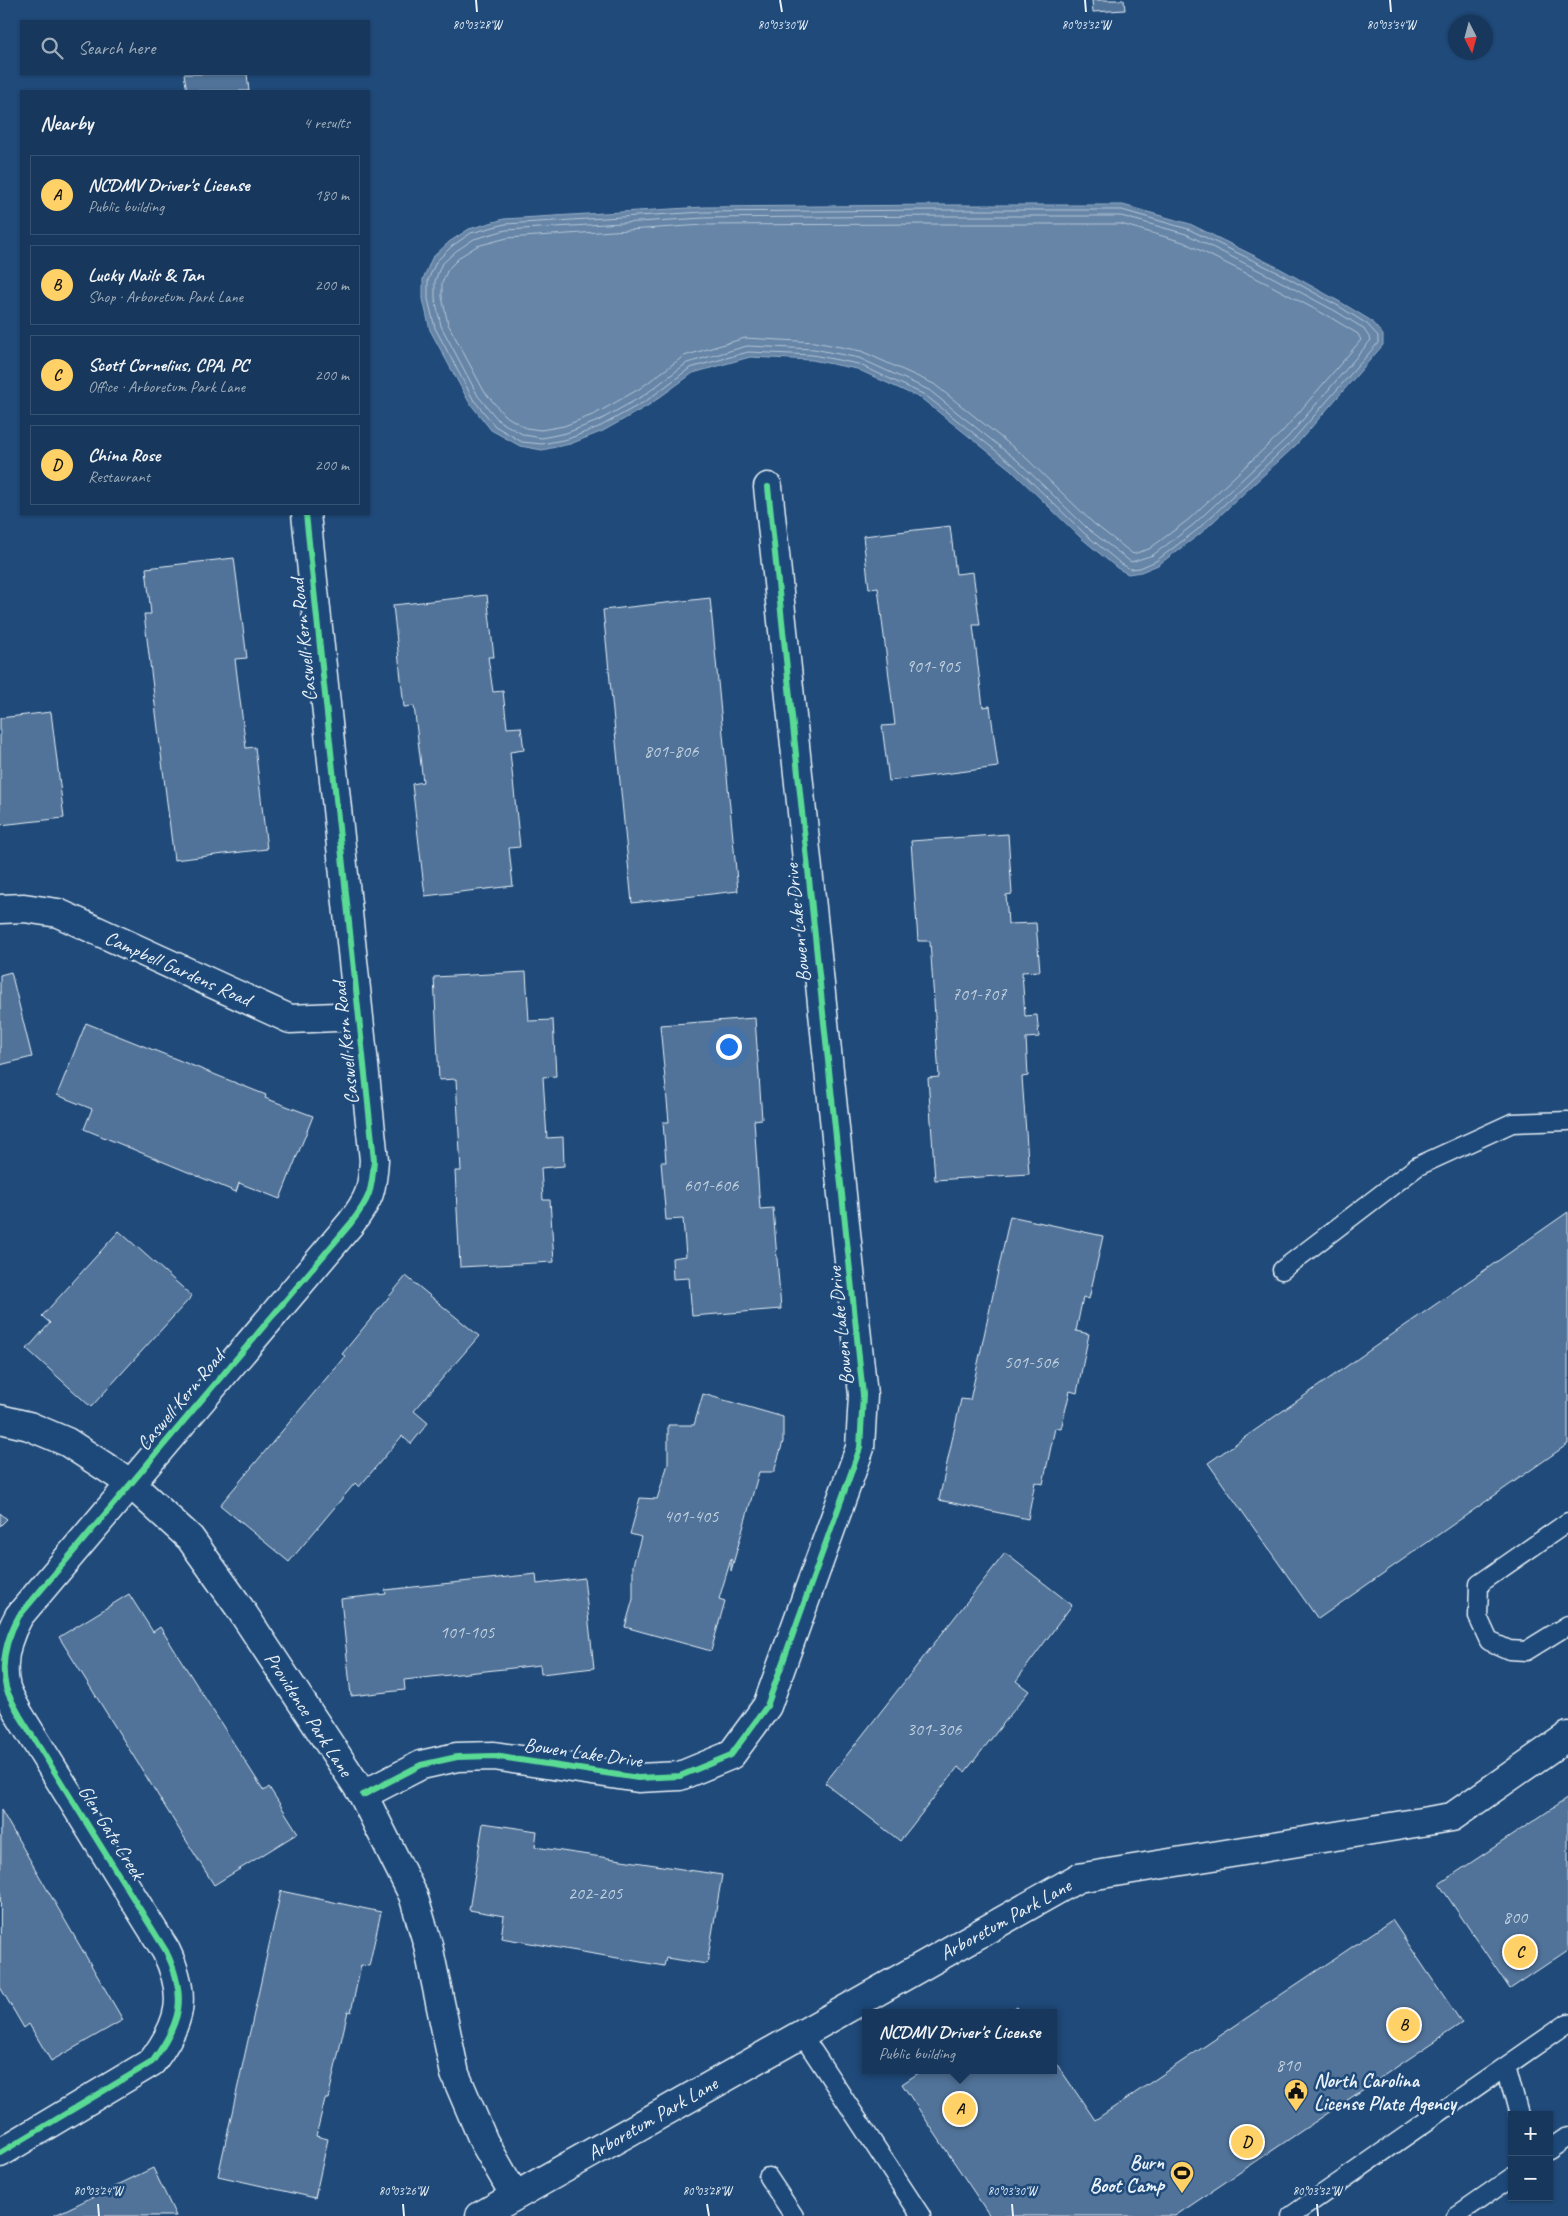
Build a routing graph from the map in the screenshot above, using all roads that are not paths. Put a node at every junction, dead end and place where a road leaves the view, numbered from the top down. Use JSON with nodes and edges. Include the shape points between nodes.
{"nodes":[{"id":1,"x":768,"y":487,"type":"dead end"},
{"id":2,"x":306,"y":515,"type":"edge"},
{"id":3,"x":0,"y":910,"type":"edge"},
{"id":4,"x":358,"y":1016,"type":"junction"},
{"id":5,"x":1568,"y":1121,"type":"edge"},
{"id":6,"x":1282,"y":1270,"type":"dead end"},
{"id":7,"x":0,"y":1419,"type":"edge"},
{"id":8,"x":130,"y":1483,"type":"junction"},
{"id":9,"x":1568,"y":1522,"type":"edge"},
{"id":10,"x":1568,"y":1625,"type":"edge"},
{"id":11,"x":1568,"y":1736,"type":"edge"},
{"id":12,"x":363,"y":1796,"type":"junction"},
{"id":13,"x":1568,"y":2023,"type":"edge"},
{"id":14,"x":801,"y":2033,"type":"junction"},
{"id":15,"x":1506,"y":2066,"type":"junction"},
{"id":16,"x":1518,"y":2111,"type":"edge"},
{"id":17,"x":1568,"y":2137,"type":"edge"},
{"id":18,"x":1553,"y":2147,"type":"edge"},
{"id":19,"x":0,"y":2153,"type":"edge"},
{"id":20,"x":768,"y":2178,"type":"dead end"},
{"id":21,"x":1508,"y":2180,"type":"edge"},
{"id":22,"x":515,"y":2196,"type":"junction"},
{"id":23,"x":480,"y":2216,"type":"edge"},
{"id":24,"x":794,"y":2216,"type":"edge"},
{"id":25,"x":921,"y":2216,"type":"edge"},
{"id":26,"x":1291,"y":2216,"type":"edge"},
{"id":27,"x":1456,"y":2216,"type":"edge"}],
"edges":[{"from":1,"to":12,"type":"street","name":"Bowen Lake Drive","via":[[863,1395],[860,1448],[767,1706],[731,1755],[680,1776],[638,1778],[494,1756],[457,1757],[421,1765]]},
{"from":2,"to":4,"type":"street","name":"Caswell Kern Road"},
{"from":3,"to":4,"type":"street","name":"Campbell Gardens Road","via":[[24,908],[58,913],[290,1019]]},
{"from":4,"to":8,"type":"street","name":"Caswell Kern Road","via":[[374,1160],[373,1182],[366,1204]]},
{"from":5,"to":6,"type":"lane","via":[[1512,1123],[1418,1166]]},
{"from":7,"to":8,"type":"street","name":"Providence Park Lane","via":[[29,1426],[67,1442]]},
{"from":8,"to":12,"type":"street","name":"Providence Park Lane","via":[[190,1538]]},
{"from":8,"to":19,"type":"street","name":"Glen Gate Creek","via":[[19,1616],[10,1632],[3,1668],[6,1687],[20,1716],[166,1951],[178,1986],[176,2023],[152,2062]]},
{"from":9,"to":10,"type":"lane","via":[[1479,1584],[1478,1617],[1489,1641],[1509,1650],[1526,1651]]},
{"from":11,"to":14,"type":"street","name":"Arboretum Park Lane","via":[[1452,1817],[1078,1878]]},
{"from":12,"to":22,"type":"street","name":"Providence Park Lane","via":[[413,1895],[428,1946],[455,2074],[484,2142]]},
{"from":13,"to":15,"type":"lane"},
{"from":14,"to":22,"type":"street","name":"Arboretum Park Lane"},
{"from":14,"to":25,"type":"lane"},
{"from":15,"to":16,"type":"lane"},
{"from":15,"to":26,"type":"lane"},
{"from":17,"to":18,"type":"lane"},
{"from":20,"to":24,"type":"lane"},
{"from":21,"to":27,"type":"lane"},
{"from":22,"to":23,"type":"street","name":"Arboretum Park Lane"}]}
